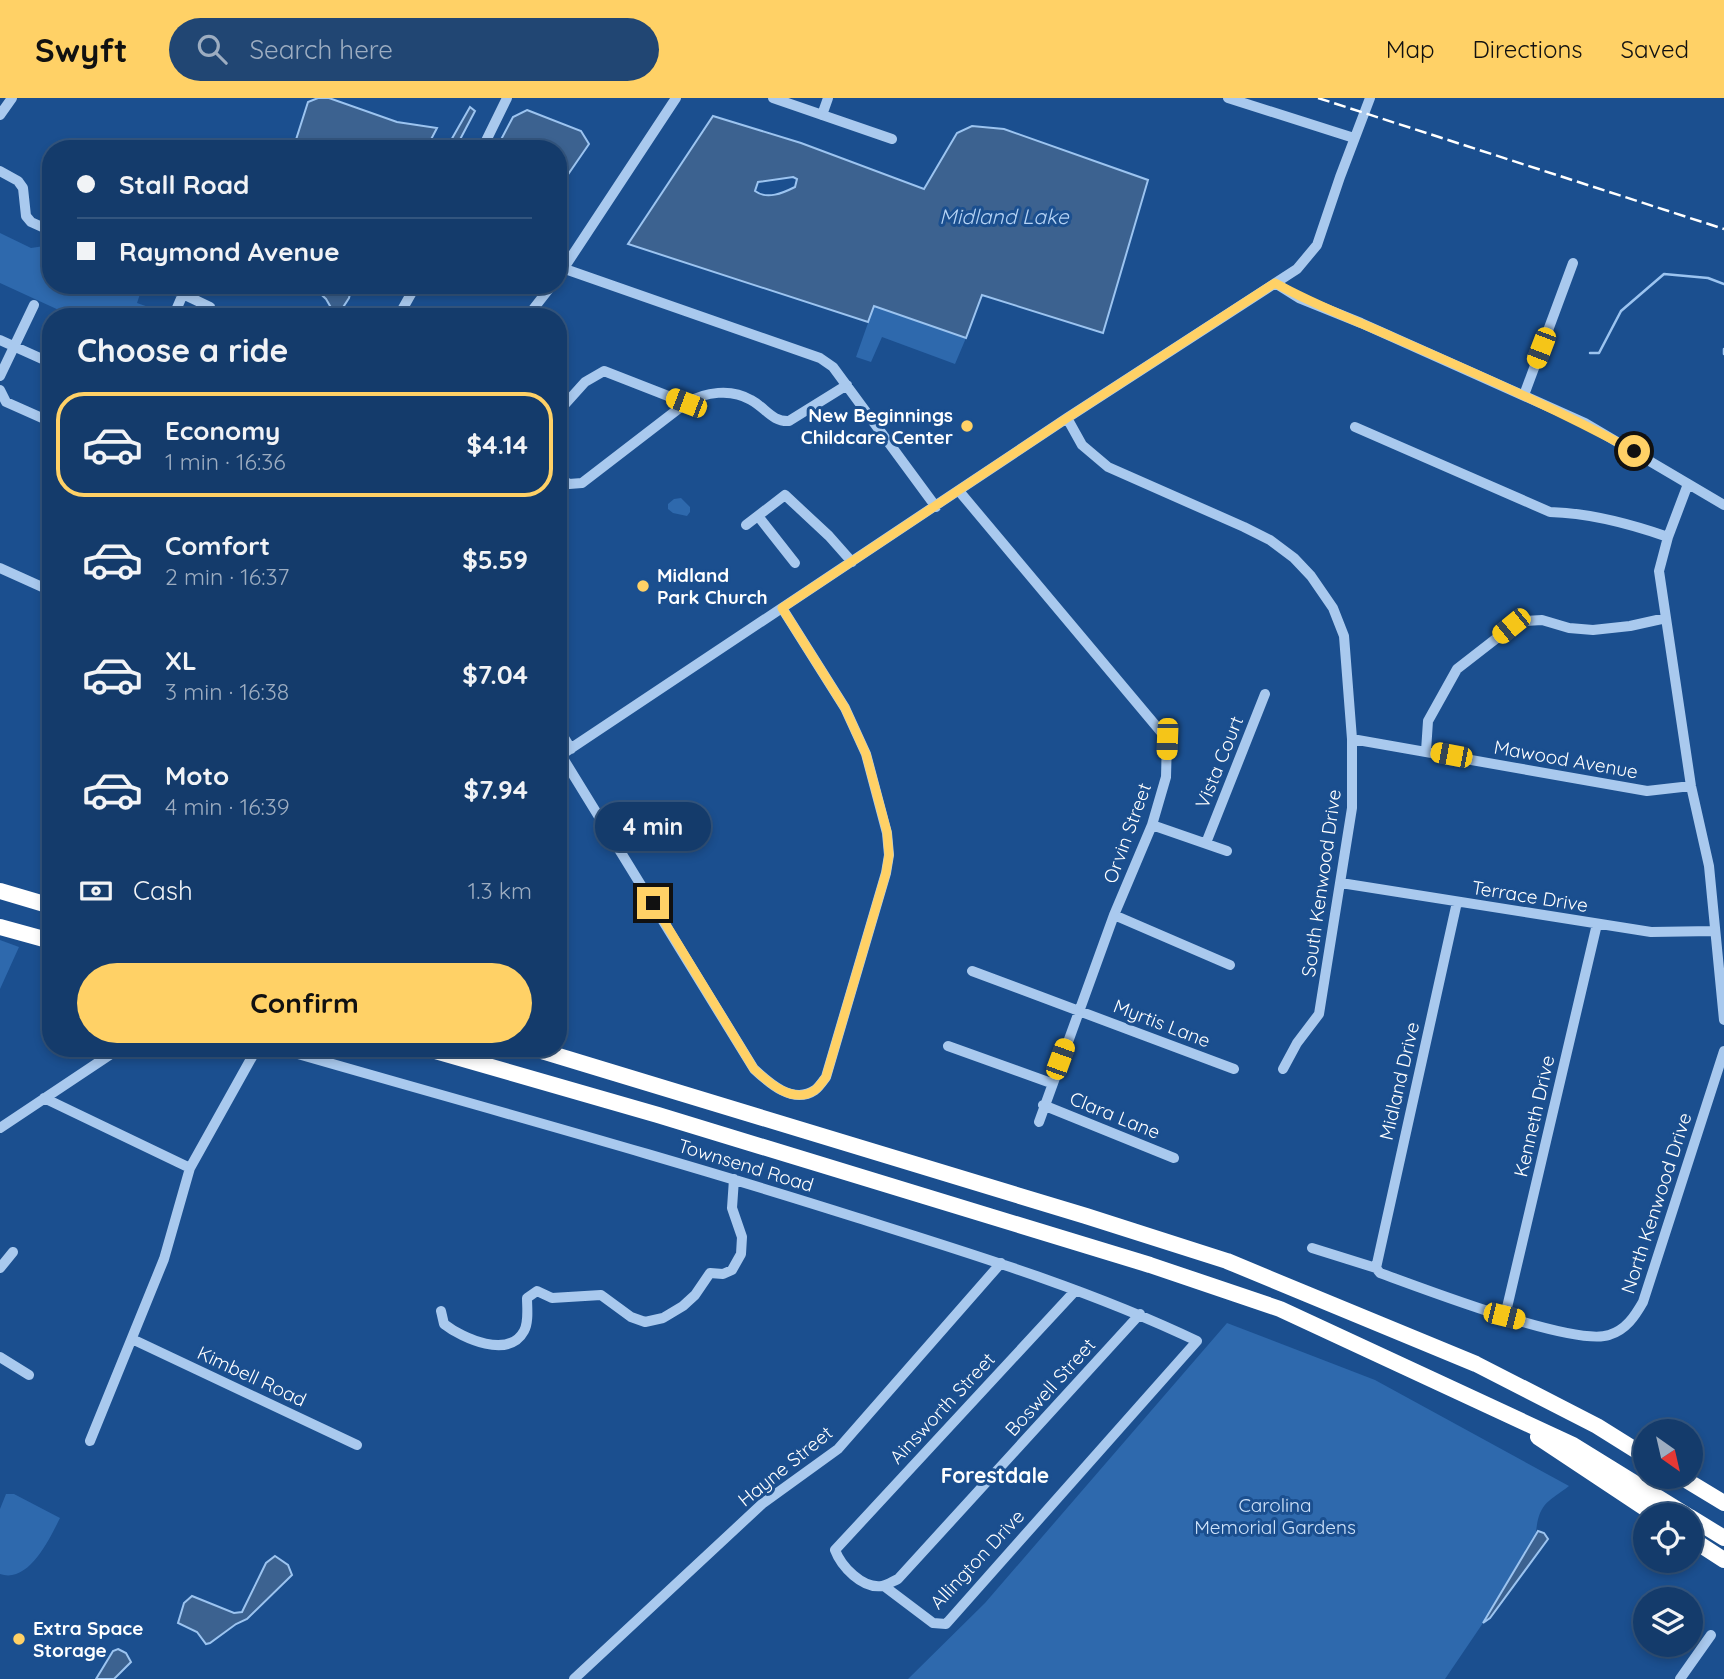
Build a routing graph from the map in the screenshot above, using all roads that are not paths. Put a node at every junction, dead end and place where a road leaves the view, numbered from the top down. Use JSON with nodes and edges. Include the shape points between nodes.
{"nodes":[{"id":1,"x":12,"y":98,"type":"edge"},
{"id":2,"x":506,"y":98,"type":"edge"},
{"id":3,"x":676,"y":98,"type":"edge"},
{"id":4,"x":773,"y":98,"type":"edge"},
{"id":5,"x":828,"y":98,"type":"edge"},
{"id":6,"x":1228,"y":98,"type":"edge"},
{"id":7,"x":1370,"y":98,"type":"edge"},
{"id":8,"x":0,"y":115,"type":"edge"},
{"id":9,"x":822,"y":115,"type":"junction"},
{"id":10,"x":1354,"y":138,"type":"junction"},
{"id":11,"x":892,"y":139,"type":"dead end"},
{"id":12,"x":486,"y":140,"type":"edge"},
{"id":13,"x":0,"y":171,"type":"edge"},
{"id":14,"x":42,"y":227,"type":"edge"},
{"id":15,"x":1573,"y":263,"type":"dead end"},
{"id":16,"x":567,"y":264,"type":"edge"},
{"id":17,"x":567,"y":275,"type":"edge"},
{"id":18,"x":1275,"y":283,"type":"junction"},
{"id":19,"x":183,"y":294,"type":"joint"},
{"id":20,"x":545,"y":294,"type":"edge"},
{"id":21,"x":34,"y":305,"type":"dead end"},
{"id":22,"x":177,"y":308,"type":"edge"},
{"id":23,"x":210,"y":308,"type":"edge"},
{"id":24,"x":534,"y":308,"type":"edge"},
{"id":25,"x":0,"y":340,"type":"edge"},
{"id":26,"x":14,"y":346,"type":"junction"},
{"id":27,"x":42,"y":359,"type":"edge"},
{"id":28,"x":0,"y":376,"type":"edge"},
{"id":29,"x":846,"y":385,"type":"junction"},
{"id":30,"x":0,"y":390,"type":"edge"},
{"id":31,"x":1524,"y":395,"type":"junction"},
{"id":32,"x":567,"y":402,"type":"edge"},
{"id":33,"x":686,"y":403,"type":"junction"},
{"id":34,"x":42,"y":418,"type":"edge"},
{"id":35,"x":1067,"y":418,"type":"junction"},
{"id":36,"x":1355,"y":427,"type":"dead end"},
{"id":37,"x":567,"y":483,"type":"edge"},
{"id":38,"x":1688,"y":484,"type":"junction"},
{"id":39,"x":959,"y":491,"type":"junction"},
{"id":40,"x":1724,"y":505,"type":"edge"},
{"id":41,"x":936,"y":507,"type":"junction"},
{"id":42,"x":758,"y":516,"type":"junction"},
{"id":43,"x":747,"y":525,"type":"dead end"},
{"id":44,"x":1668,"y":537,"type":"junction"},
{"id":45,"x":852,"y":562,"type":"junction"},
{"id":46,"x":795,"y":563,"type":"dead end"},
{"id":47,"x":0,"y":568,"type":"edge"},
{"id":48,"x":42,"y":587,"type":"edge"},
{"id":49,"x":782,"y":608,"type":"junction"},
{"id":50,"x":1666,"y":618,"type":"junction"},
{"id":51,"x":1265,"y":694,"type":"dead end"},
{"id":52,"x":1352,"y":739,"type":"junction"},
{"id":53,"x":1426,"y":751,"type":"junction"},
{"id":54,"x":567,"y":752,"type":"edge"},
{"id":55,"x":567,"y":759,"type":"edge"},
{"id":56,"x":1691,"y":786,"type":"junction"},
{"id":57,"x":1152,"y":825,"type":"junction"},
{"id":58,"x":1206,"y":843,"type":"junction"},
{"id":59,"x":1227,"y":850,"type":"dead end"},
{"id":60,"x":1341,"y":883,"type":"junction"},
{"id":61,"x":0,"y":891,"type":"edge"},
{"id":62,"x":1457,"y":902,"type":"junction"},
{"id":63,"x":42,"y":903,"type":"edge"},
{"id":64,"x":1114,"y":915,"type":"junction"},
{"id":65,"x":1597,"y":924,"type":"junction"},
{"id":66,"x":0,"y":927,"type":"edge"},
{"id":67,"x":1714,"y":931,"type":"junction"},
{"id":68,"x":42,"y":939,"type":"edge"},
{"id":69,"x":1230,"y":965,"type":"dead end"},
{"id":70,"x":972,"y":971,"type":"dead end"},
{"id":71,"x":1078,"y":1010,"type":"junction"},
{"id":72,"x":1724,"y":1020,"type":"edge"},
{"id":73,"x":948,"y":1046,"type":"dead end"},
{"id":74,"x":1724,"y":1051,"type":"edge"},
{"id":75,"x":106,"y":1057,"type":"edge"},
{"id":76,"x":252,"y":1057,"type":"edge"},
{"id":77,"x":308,"y":1057,"type":"edge"},
{"id":78,"x":456,"y":1057,"type":"edge"},
{"id":79,"x":562,"y":1057,"type":"edge"},
{"id":80,"x":1234,"y":1069,"type":"dead end"},
{"id":81,"x":1283,"y":1069,"type":"dead end"},
{"id":82,"x":1051,"y":1083,"type":"junction"},
{"id":83,"x":44,"y":1098,"type":"junction"},
{"id":84,"x":1043,"y":1105,"type":"junction"},
{"id":85,"x":1039,"y":1122,"type":"dead end"},
{"id":86,"x":0,"y":1128,"type":"edge"},
{"id":87,"x":1174,"y":1158,"type":"dead end"},
{"id":88,"x":190,"y":1168,"type":"junction"},
{"id":89,"x":734,"y":1179,"type":"junction"},
{"id":90,"x":1312,"y":1248,"type":"dead end"},
{"id":91,"x":13,"y":1252,"type":"dead end"},
{"id":92,"x":1001,"y":1263,"type":"junction"},
{"id":93,"x":0,"y":1268,"type":"edge"},
{"id":94,"x":1376,"y":1268,"type":"junction"},
{"id":95,"x":1075,"y":1291,"type":"junction"},
{"id":96,"x":441,"y":1311,"type":"dead end"},
{"id":97,"x":1140,"y":1314,"type":"junction"},
{"id":98,"x":1504,"y":1316,"type":"junction"},
{"id":99,"x":132,"y":1339,"type":"junction"},
{"id":100,"x":1197,"y":1341,"type":"joint"},
{"id":101,"x":0,"y":1357,"type":"edge"},
{"id":102,"x":29,"y":1375,"type":"dead end"},
{"id":103,"x":1473,"y":1397,"type":"junction"},
{"id":104,"x":89,"y":1441,"type":"dead end"},
{"id":105,"x":357,"y":1445,"type":"dead end"},
{"id":106,"x":1633,"y":1448,"type":"edge"},
{"id":107,"x":1701,"y":1489,"type":"edge"},
{"id":108,"x":1638,"y":1503,"type":"edge"},
{"id":109,"x":1668,"y":1503,"type":"edge"},
{"id":110,"x":1724,"y":1503,"type":"edge"},
{"id":111,"x":1703,"y":1525,"type":"edge"},
{"id":112,"x":1724,"y":1538,"type":"edge"},
{"id":113,"x":1703,"y":1546,"type":"edge"},
{"id":114,"x":1724,"y":1560,"type":"edge"},
{"id":115,"x":884,"y":1586,"type":"junction"},
{"id":116,"x":1711,"y":1635,"type":"dead end"},
{"id":117,"x":574,"y":1679,"type":"edge"},
{"id":118,"x":1680,"y":1679,"type":"edge"}],
"edges":[{"from":1,"to":8,"type":"street"},
{"from":2,"to":12,"type":"street"},
{"from":3,"to":16,"type":"street"},
{"from":4,"to":9,"type":"street"},
{"from":5,"to":9,"type":"street"},
{"from":6,"to":10,"type":"street"},
{"from":7,"to":10,"type":"street"},
{"from":9,"to":11,"type":"street"},
{"from":10,"to":18,"type":"street","via":[[1317,245],[1297,269]]},
{"from":13,"to":14,"type":"street","via":[[18,181],[26,216]]},
{"from":15,"to":31,"type":"street"},
{"from":17,"to":29,"type":"street","via":[[820,358]]},
{"from":18,"to":31,"type":"street","via":[[1299,298]]},
{"from":18,"to":35,"type":"street"},
{"from":19,"to":22,"type":"street"},
{"from":19,"to":23,"type":"street"},
{"from":20,"to":24,"type":"street"},
{"from":21,"to":26,"type":"street"},
{"from":25,"to":26,"type":"street"},
{"from":26,"to":27,"type":"street"},
{"from":26,"to":28,"type":"street"},
{"from":29,"to":33,"type":"street","via":[[789,421],[780,421],[751,399],[726,392],[700,395]]},
{"from":29,"to":41,"type":"street"},
{"from":30,"to":34,"type":"street","via":[[6,402]]},
{"from":31,"to":38,"type":"street","via":[[1585,424]]},
{"from":32,"to":33,"type":"street","via":[[585,382],[604,371]]},
{"from":33,"to":37,"type":"street","via":[[582,483]]},
{"from":35,"to":39,"type":"street"},
{"from":35,"to":52,"type":"street","name":"South Kenwood Drive","via":[[1082,444],[1108,467],[1270,540],[1311,576],[1344,636]]},
{"from":36,"to":44,"type":"street","via":[[1550,512],[1575,512]]},
{"from":38,"to":40,"type":"street"},
{"from":38,"to":44,"type":"street"},
{"from":39,"to":41,"type":"street"},
{"from":39,"to":57,"type":"street","name":"Orvin Street","via":[[1167,739],[1166,776]]},
{"from":41,"to":45,"type":"street"},
{"from":42,"to":43,"type":"street"},
{"from":42,"to":45,"type":"street","via":[[785,495]]},
{"from":42,"to":46,"type":"street"},
{"from":44,"to":50,"type":"street","via":[[1659,571]]},
{"from":45,"to":49,"type":"street"},
{"from":47,"to":48,"type":"street"},
{"from":49,"to":54,"type":"street"},
{"from":49,"to":55,"type":"street","via":[[845,708],[866,754],[889,855],[826,1077],[815,1090],[802,1095],[788,1092],[774,1087],[754,1069]]},
{"from":50,"to":53,"type":"street","via":[[1593,630],[1542,620],[1511,626],[1457,669],[1427,721]]},
{"from":50,"to":56,"type":"street"},
{"from":51,"to":58,"type":"street","name":"Vista Court"},
{"from":52,"to":53,"type":"street","name":"Mawood Avenue"},
{"from":52,"to":60,"type":"street","name":"South Kenwood Drive","via":[[1352,808]]},
{"from":53,"to":56,"type":"street","name":"Mawood Avenue","via":[[1647,791]]},
{"from":56,"to":67,"type":"street","via":[[1709,866]]},
{"from":57,"to":58,"type":"street"},
{"from":57,"to":64,"type":"street","name":"Orvin Street"},
{"from":58,"to":59,"type":"street"},
{"from":60,"to":62,"type":"street","name":"Terrace Drive"},
{"from":60,"to":81,"type":"street","name":"South Kenwood Drive","via":[[1319,1014]]},
{"from":61,"to":63,"type":"highway"},
{"from":62,"to":65,"type":"street","name":"Terrace Drive"},
{"from":62,"to":94,"type":"street","name":"Midland Drive"},
{"from":64,"to":69,"type":"street"},
{"from":64,"to":71,"type":"street","name":"Orvin Street"},
{"from":65,"to":67,"type":"street","name":"Terrace Drive","via":[[1651,932]]},
{"from":65,"to":98,"type":"street","name":"Kenneth Drive"},
{"from":66,"to":68,"type":"highway"},
{"from":67,"to":72,"type":"street"},
{"from":70,"to":71,"type":"street","name":"Myrtis Lane"},
{"from":71,"to":80,"type":"street","name":"Myrtis Lane"},
{"from":71,"to":82,"type":"street","name":"Orvin Street"},
{"from":73,"to":82,"type":"street"},
{"from":74,"to":98,"type":"street","name":"North Kenwood Drive","via":[[1643,1302],[1630,1323],[1610,1335],[1590,1338]]},
{"from":75,"to":83,"type":"street"},
{"from":76,"to":88,"type":"street"},
{"from":77,"to":89,"type":"street","name":"Townsend Road"},
{"from":78,"to":103,"type":"highway","via":[[1150,1265],[1280,1310]]},
{"from":79,"to":106,"type":"highway","via":[[1227,1261],[1476,1364]]},
{"from":82,"to":84,"type":"street","name":"Orvin Street"},
{"from":83,"to":86,"type":"street"},
{"from":83,"to":88,"type":"street"},
{"from":84,"to":85,"type":"street","name":"Orvin Street"},
{"from":84,"to":87,"type":"street","name":"Clara Lane"},
{"from":88,"to":99,"type":"street","via":[[164,1259]]},
{"from":89,"to":92,"type":"street","name":"Townsend Road"},
{"from":89,"to":96,"type":"street","via":[[732,1208],[742,1237],[741,1254],[732,1270],[709,1273],[695,1295],[663,1318],[645,1322],[631,1317],[601,1295],[552,1297],[537,1291],[527,1297],[526,1329],[507,1345],[459,1336],[444,1324]]},
{"from":90,"to":94,"type":"street","name":"North Kenwood Drive"},
{"from":91,"to":93,"type":"street"},
{"from":92,"to":95,"type":"street","name":"Townsend Road"},
{"from":92,"to":117,"type":"street","name":"Hayne Street","via":[[838,1448],[762,1504]]},
{"from":94,"to":98,"type":"street","name":"North Kenwood Drive"},
{"from":95,"to":97,"type":"street","name":"Townsend Road"},
{"from":95,"to":115,"type":"street","name":"Ainsworth Street","via":[[835,1550],[839,1562],[858,1578]]},
{"from":97,"to":100,"type":"street","name":"Townsend Road"},
{"from":97,"to":115,"type":"street","name":"Boswell Street","via":[[898,1579]]},
{"from":99,"to":104,"type":"street"},
{"from":99,"to":105,"type":"street","name":"Kimbell Road"},
{"from":100,"to":115,"type":"street","name":"Allington Drive","via":[[946,1625],[933,1623]]},
{"from":101,"to":102,"type":"street"},
{"from":103,"to":108,"type":"highway"},
{"from":103,"to":109,"type":"highway","via":[[1573,1445]]},
{"from":107,"to":110,"type":"highway"},
{"from":111,"to":112,"type":"highway"},
{"from":113,"to":114,"type":"highway"},
{"from":116,"to":118,"type":"street"}]}
